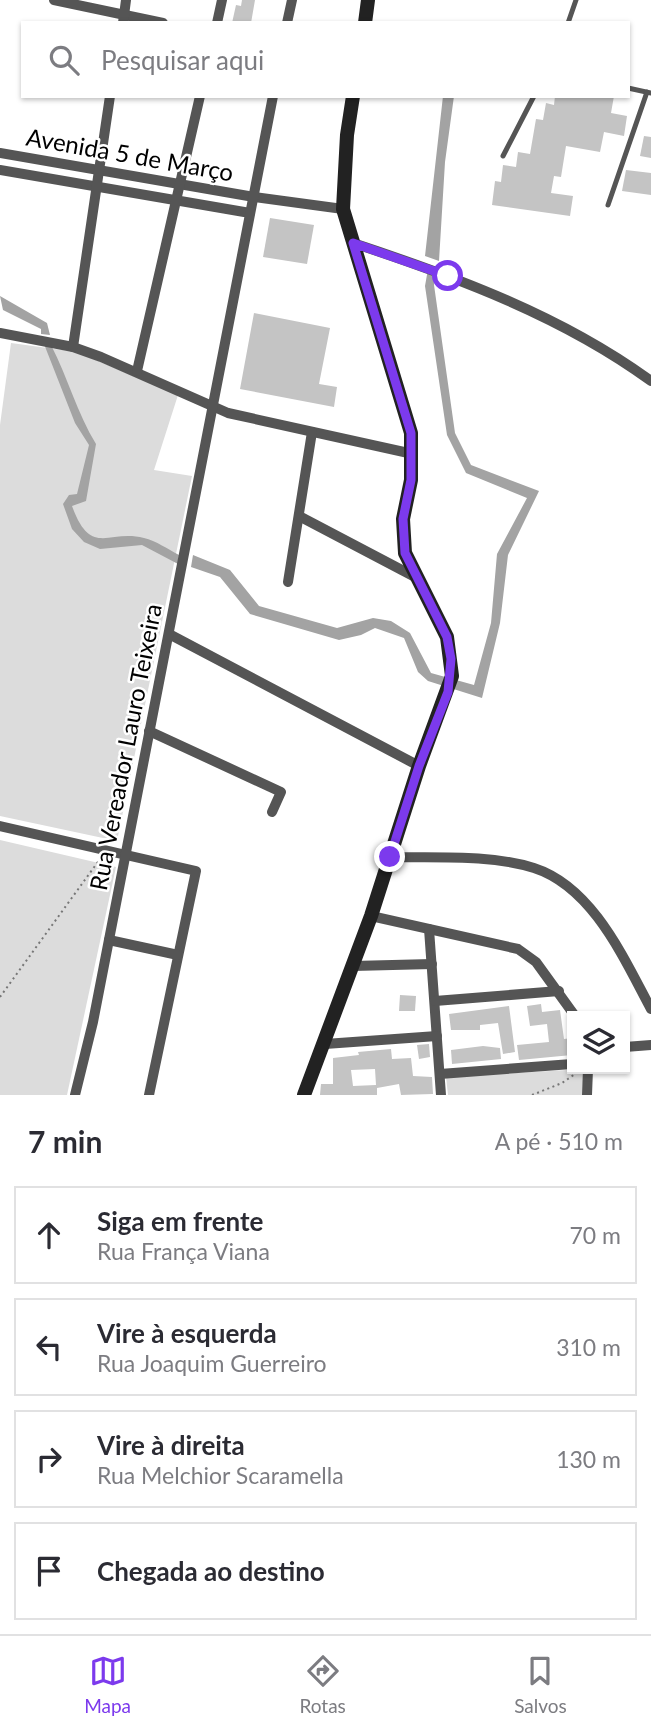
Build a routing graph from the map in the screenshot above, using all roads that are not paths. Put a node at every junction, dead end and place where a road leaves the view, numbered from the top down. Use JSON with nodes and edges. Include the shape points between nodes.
{"nodes":[{"id":1,"x":54,"y":0,"type":"edge"},
{"id":2,"x":126,"y":0,"type":"edge"},
{"id":3,"x":222,"y":0,"type":"edge"},
{"id":4,"x":292,"y":0,"type":"edge"},
{"id":5,"x":368,"y":0,"type":"edge"},
{"id":6,"x":576,"y":0,"type":"edge"},
{"id":7,"x":123,"y":19,"type":"edge"},
{"id":8,"x":143,"y":21,"type":"edge"},
{"id":9,"x":217,"y":21,"type":"edge"},
{"id":10,"x":287,"y":21,"type":"edge"},
{"id":11,"x":365,"y":21,"type":"edge"},
{"id":12,"x":569,"y":21,"type":"edge"},
{"id":13,"x":630,"y":88,"type":"edge"},
{"id":14,"x":649,"y":93,"type":"edge"},
{"id":15,"x":110,"y":98,"type":"edge"},
{"id":16,"x":200,"y":98,"type":"edge"},
{"id":17,"x":273,"y":98,"type":"edge"},
{"id":18,"x":353,"y":98,"type":"edge"},
{"id":19,"x":533,"y":98,"type":"edge"},
{"id":20,"x":0,"y":153,"type":"edge"},
{"id":21,"x":503,"y":156,"type":"dead end"},
{"id":22,"x":0,"y":170,"type":"edge"},
{"id":23,"x":98,"y":170,"type":"junction"},
{"id":24,"x":179,"y":184,"type":"junction"},
{"id":25,"x":95,"y":186,"type":"junction"},
{"id":26,"x":254,"y":197,"type":"junction"},
{"id":27,"x":175,"y":200,"type":"junction"},
{"id":28,"x":608,"y":205,"type":"dead end"},
{"id":29,"x":343,"y":209,"type":"junction"},
{"id":30,"x":250,"y":212,"type":"junction"},
{"id":31,"x":353,"y":243,"type":"junction"},
{"id":32,"x":0,"y":334,"type":"edge"},
{"id":33,"x":73,"y":347,"type":"junction"},
{"id":34,"x":137,"y":371,"type":"junction"},
{"id":35,"x":651,"y":381,"type":"edge"},
{"id":36,"x":213,"y":405,"type":"junction"},
{"id":37,"x":312,"y":432,"type":"junction"},
{"id":38,"x":413,"y":454,"type":"junction"},
{"id":39,"x":299,"y":516,"type":"junction"},
{"id":40,"x":416,"y":578,"type":"junction"},
{"id":41,"x":288,"y":582,"type":"dead end"},
{"id":42,"x":169,"y":634,"type":"junction"},
{"id":43,"x":149,"y":731,"type":"junction"},
{"id":44,"x":419,"y":766,"type":"junction"},
{"id":45,"x":272,"y":812,"type":"dead end"},
{"id":46,"x":0,"y":826,"type":"edge"},
{"id":47,"x":125,"y":856,"type":"junction"},
{"id":48,"x":390,"y":857,"type":"junction"},
{"id":49,"x":371,"y":916,"type":"junction"},
{"id":50,"x":429,"y":929,"type":"junction"},
{"id":51,"x":109,"y":940,"type":"junction"},
{"id":52,"x":178,"y":955,"type":"junction"},
{"id":53,"x":432,"y":964,"type":"junction"},
{"id":54,"x":353,"y":966,"type":"junction"},
{"id":55,"x":559,"y":991,"type":"junction"},
{"id":56,"x":435,"y":1001,"type":"junction"},
{"id":57,"x":651,"y":1009,"type":"edge"},
{"id":58,"x":572,"y":1011,"type":"edge"},
{"id":59,"x":437,"y":1036,"type":"junction"},
{"id":60,"x":325,"y":1044,"type":"junction"},
{"id":61,"x":651,"y":1045,"type":"edge"},
{"id":62,"x":630,"y":1047,"type":"edge"},
{"id":63,"x":567,"y":1064,"type":"edge"},
{"id":64,"x":440,"y":1074,"type":"junction"},
{"id":65,"x":589,"y":1074,"type":"edge"},
{"id":66,"x":75,"y":1095,"type":"edge"},
{"id":67,"x":149,"y":1095,"type":"edge"},
{"id":68,"x":304,"y":1095,"type":"edge"},
{"id":69,"x":441,"y":1095,"type":"edge"},
{"id":70,"x":587,"y":1095,"type":"edge"}],
"edges":[{"from":1,"to":7,"type":"street"},
{"from":2,"to":7,"type":"street"},
{"from":3,"to":9,"type":"street"},
{"from":4,"to":10,"type":"street"},
{"from":5,"to":11,"type":"street"},
{"from":6,"to":12,"type":"lane"},
{"from":7,"to":8,"type":"street"},
{"from":13,"to":14,"type":"lane"},
{"from":14,"to":28,"type":"lane"},
{"from":15,"to":23,"type":"street"},
{"from":16,"to":24,"type":"street"},
{"from":17,"to":26,"type":"street","name":"Rua Vereador Lauro Teixeira"},
{"from":18,"to":29,"type":"street"},
{"from":19,"to":21,"type":"lane"},
{"from":20,"to":23,"type":"street","name":"Avenida 5 de Março"},
{"from":22,"to":25,"type":"street","name":"Avenida 5 de Março"},
{"from":23,"to":24,"type":"street","name":"Avenida 5 de Março"},
{"from":23,"to":25,"type":"street"},
{"from":24,"to":26,"type":"street","name":"Avenida 5 de Março"},
{"from":24,"to":27,"type":"street"},
{"from":25,"to":27,"type":"street","name":"Avenida 5 de Março"},
{"from":25,"to":33,"type":"street"},
{"from":26,"to":29,"type":"street","name":"Avenida 5 de Março"},
{"from":26,"to":30,"type":"street","name":"Rua Vereador Lauro Teixeira"},
{"from":27,"to":30,"type":"street","name":"Avenida 5 de Março"},
{"from":27,"to":34,"type":"street"},
{"from":29,"to":31,"type":"street"},
{"from":30,"to":36,"type":"street","name":"Rua Vereador Lauro Teixeira"},
{"from":31,"to":35,"type":"street","via":[[422,265],[540,315]]},
{"from":31,"to":38,"type":"street","via":[[407,413]]},
{"from":32,"to":33,"type":"street"},
{"from":33,"to":34,"type":"street"},
{"from":34,"to":36,"type":"street"},
{"from":36,"to":37,"type":"street","via":[[228,413]]},
{"from":36,"to":42,"type":"street","name":"Rua Vereador Lauro Teixeira"},
{"from":37,"to":38,"type":"street"},
{"from":37,"to":39,"type":"street"},
{"from":38,"to":40,"type":"street","via":[[403,539]]},
{"from":39,"to":40,"type":"street"},
{"from":39,"to":41,"type":"street"},
{"from":40,"to":44,"type":"street","via":[[447,637],[452,676]]},
{"from":42,"to":43,"type":"street","name":"Rua Vereador Lauro Teixeira"},
{"from":42,"to":44,"type":"street"},
{"from":43,"to":45,"type":"street","via":[[281,792]]},
{"from":43,"to":47,"type":"street","name":"Rua Vereador Lauro Teixeira"},
{"from":44,"to":48,"type":"street"},
{"from":46,"to":47,"type":"street"},
{"from":47,"to":51,"type":"street","name":"Rua Vereador Lauro Teixeira"},
{"from":47,"to":52,"type":"street","via":[[195,871]]},
{"from":48,"to":49,"type":"street"},
{"from":48,"to":57,"type":"street","via":[[485,860],[537,869],[587,905]]},
{"from":49,"to":50,"type":"street"},
{"from":49,"to":54,"type":"street"},
{"from":50,"to":53,"type":"street"},
{"from":50,"to":55,"type":"street","via":[[518,949],[536,962]]},
{"from":51,"to":52,"type":"street"},
{"from":51,"to":66,"type":"street","name":"Rua Vereador Lauro Teixeira"},
{"from":52,"to":67,"type":"street"},
{"from":53,"to":54,"type":"street"},
{"from":53,"to":56,"type":"street"},
{"from":54,"to":60,"type":"street"},
{"from":55,"to":56,"type":"street"},
{"from":55,"to":58,"type":"street"},
{"from":56,"to":59,"type":"street"},
{"from":59,"to":60,"type":"street"},
{"from":59,"to":64,"type":"street"},
{"from":60,"to":68,"type":"street"},
{"from":61,"to":62,"type":"street"},
{"from":63,"to":64,"type":"street"},
{"from":64,"to":69,"type":"street"},
{"from":65,"to":70,"type":"street"}]}
